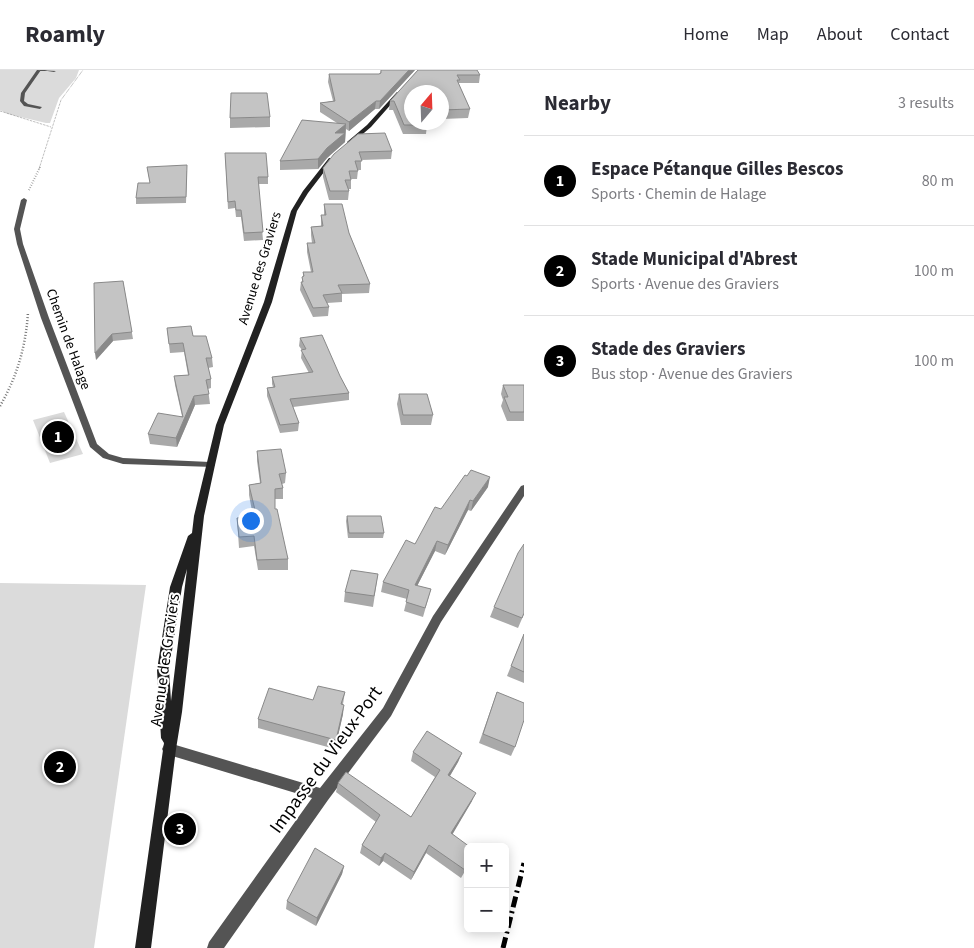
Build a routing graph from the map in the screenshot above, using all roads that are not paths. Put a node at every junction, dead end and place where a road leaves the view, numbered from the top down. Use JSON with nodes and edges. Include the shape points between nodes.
{"nodes":[{"id":1,"x":0,"y":70,"type":"edge"},
{"id":2,"x":4,"y":70,"type":"edge"},
{"id":3,"x":41,"y":70,"type":"edge"},
{"id":4,"x":54,"y":71,"type":"edge"},
{"id":5,"x":407,"y":84,"type":"edge"},
{"id":6,"x":40,"y":108,"type":"dead end"},
{"id":7,"x":24,"y":200,"type":"road end"},
{"id":8,"x":210,"y":465,"type":"junction"},
{"id":9,"x":524,"y":488,"type":"edge"},
{"id":10,"x":199,"y":516,"type":"junction"},
{"id":11,"x":168,"y":749,"type":"junction"},
{"id":12,"x":323,"y":795,"type":"junction"},
{"id":13,"x":143,"y":948,"type":"edge"},
{"id":14,"x":215,"y":948,"type":"edge"}],
"edges":[{"from":1,"to":2,"type":"street"},
{"from":3,"to":4,"type":"street"},
{"from":3,"to":6,"type":"street","via":[[23,93],[22,100],[26,105]]},
{"from":5,"to":8,"type":"street","name":"Avenue des Graviers","via":[[369,126],[340,151],[305,192],[294,211],[268,302],[220,425]]},
{"from":7,"to":8,"type":"street","name":"Chemin de Halage","via":[[17,229],[20,244],[93,445],[106,456],[123,461]]},
{"from":8,"to":10,"type":"street","name":"Avenue des Graviers"},
{"from":9,"to":12,"type":"street","name":"Impasse du Vieux-Port","via":[[437,619],[387,712]]},
{"from":10,"to":11,"type":"street","name":"Avenue des Graviers","via":[[177,703]]},
{"from":10,"to":11,"type":"street","name":"Avenue des Graviers","via":[[176,587],[164,670]]},
{"from":11,"to":12,"type":"street"},
{"from":11,"to":13,"type":"street","name":"Avenue des Graviers"},
{"from":12,"to":14,"type":"street","name":"Impasse du Vieux-Port"}]}
